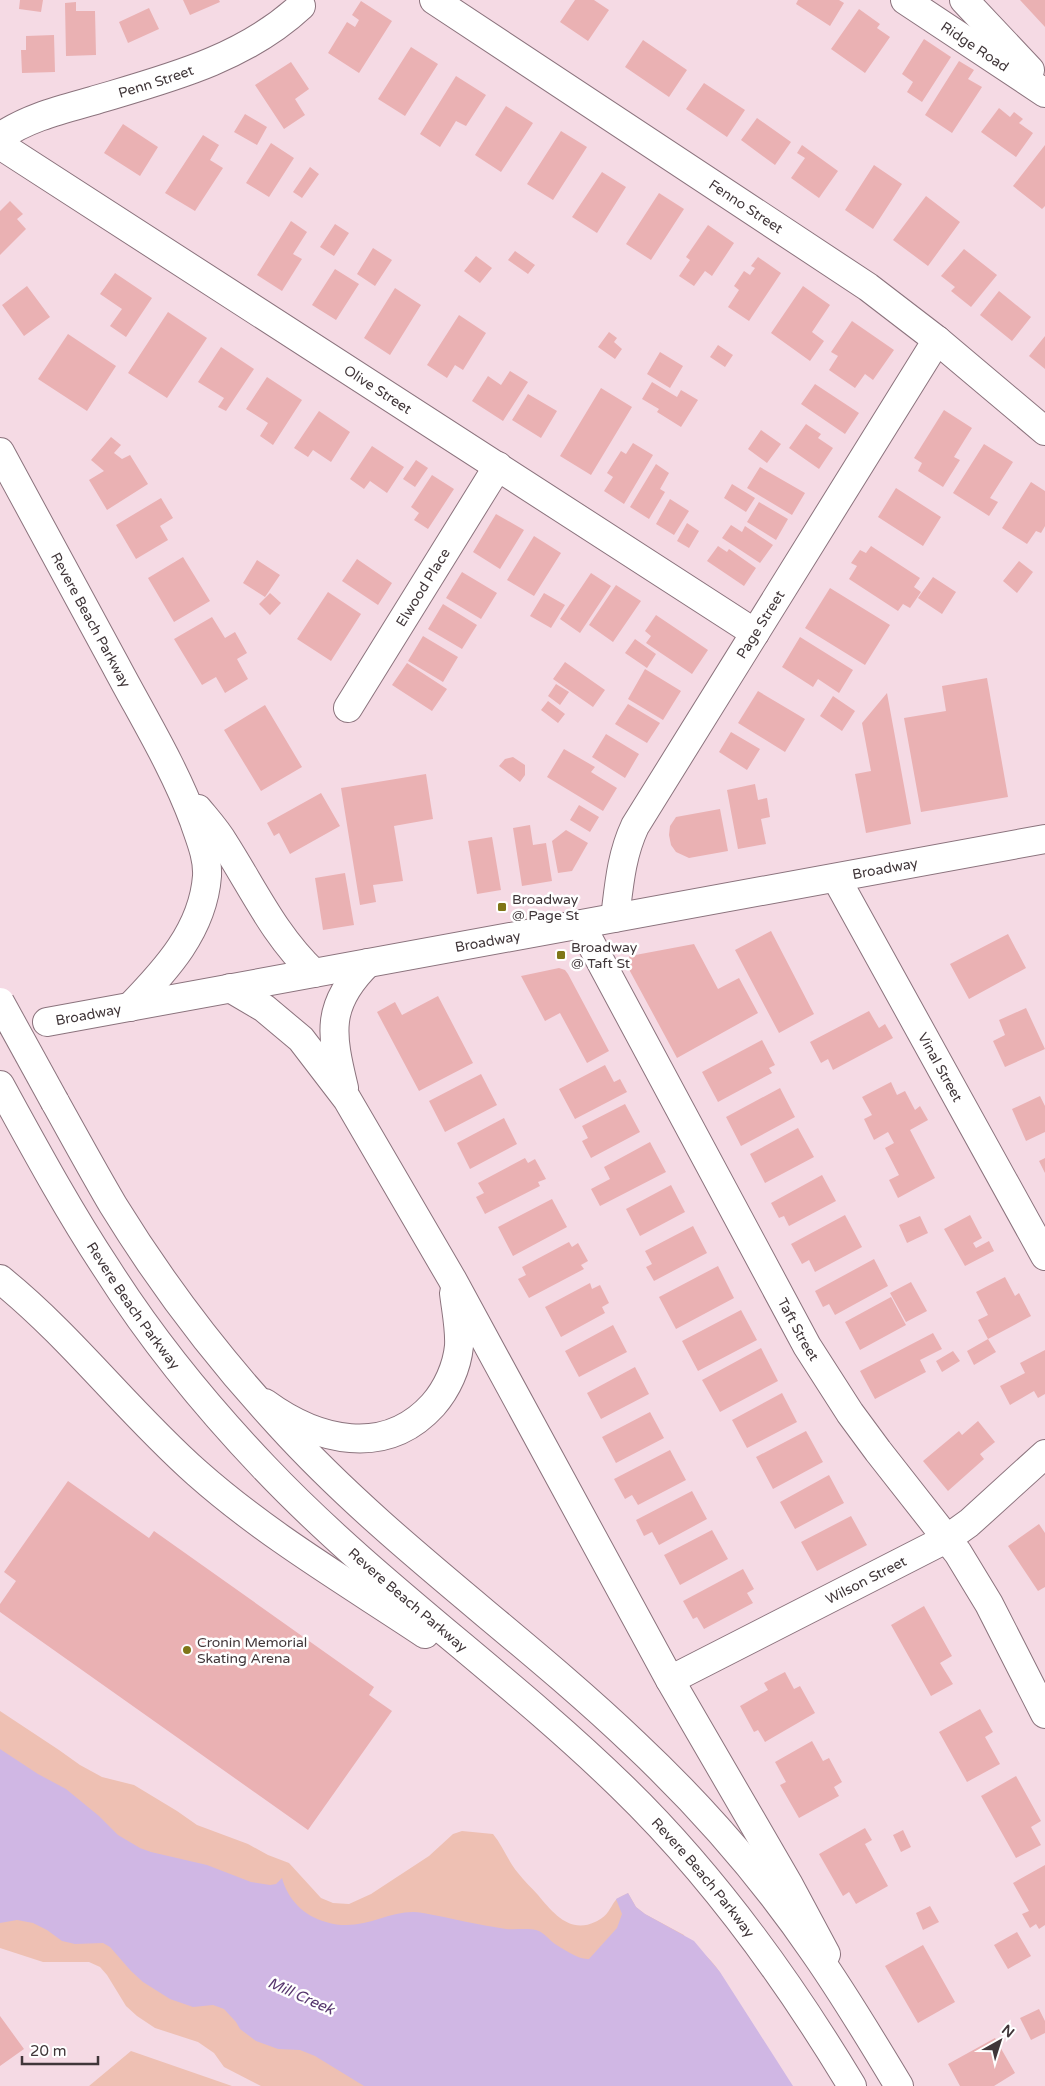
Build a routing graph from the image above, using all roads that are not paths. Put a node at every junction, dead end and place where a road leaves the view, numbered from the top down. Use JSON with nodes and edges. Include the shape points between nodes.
{"nodes":[{"id":1,"x":434,"y":0,"type":"edge"},
{"id":2,"x":905,"y":0,"type":"edge"},
{"id":3,"x":964,"y":0,"type":"edge"},
{"id":4,"x":301,"y":6,"type":"dead end"},
{"id":5,"x":1045,"y":86,"type":"edge"},
{"id":6,"x":1045,"y":93,"type":"edge"},
{"id":7,"x":0,"y":137,"type":"edge"},
{"id":8,"x":0,"y":145,"type":"edge"},
{"id":9,"x":937,"y":340,"type":"junction"},
{"id":10,"x":1045,"y":431,"type":"edge"},
{"id":11,"x":0,"y":452,"type":"edge"},
{"id":12,"x":498,"y":466,"type":"junction"},
{"id":13,"x":756,"y":632,"type":"junction"},
{"id":14,"x":348,"y":708,"type":"dead end"},
{"id":15,"x":182,"y":788,"type":"junction"},
{"id":16,"x":1045,"y":839,"type":"edge"},
{"id":17,"x":836,"y":878,"type":"junction"},
{"id":18,"x":615,"y":918,"type":"junction"},
{"id":19,"x":581,"y":925,"type":"junction"},
{"id":20,"x":368,"y":963,"type":"junction"},
{"id":21,"x":314,"y":973,"type":"junction"},
{"id":22,"x":230,"y":988,"type":"junction"},
{"id":23,"x":0,"y":1002,"type":"edge"},
{"id":24,"x":130,"y":1007,"type":"junction"},
{"id":25,"x":47,"y":1022,"type":"dead end"},
{"id":26,"x":0,"y":1085,"type":"edge"},
{"id":27,"x":347,"y":1099,"type":"junction"},
{"id":28,"x":1045,"y":1256,"type":"edge"},
{"id":29,"x":0,"y":1279,"type":"edge"},
{"id":30,"x":452,"y":1279,"type":"junction"},
{"id":31,"x":248,"y":1389,"type":"junction"},
{"id":32,"x":1045,"y":1454,"type":"edge"},
{"id":33,"x":948,"y":1538,"type":"junction"},
{"id":34,"x":670,"y":1680,"type":"junction"},
{"id":35,"x":522,"y":1697,"type":"junction"},
{"id":36,"x":1045,"y":1714,"type":"edge"},
{"id":37,"x":876,"y":2047,"type":"junction"},
{"id":38,"x":852,"y":2086,"type":"edge"},
{"id":39,"x":899,"y":2086,"type":"edge"}],
"edges":[{"from":1,"to":9,"type":"main road","name":"Fenno Street","via":[[832,262]]},
{"from":2,"to":6,"type":"main road","name":"Ridge Road"},
{"from":3,"to":5,"type":"main road"},
{"from":4,"to":7,"type":"main road","name":"Penn Street","via":[[267,33],[202,66],[40,116]]},
{"from":8,"to":12,"type":"main road","name":"Olive Street"},
{"from":9,"to":10,"type":"main road","name":"Fenno Street"},
{"from":9,"to":13,"type":"main road","name":"Page Street"},
{"from":11,"to":15,"type":"main road","name":"Revere Beach Parkway"},
{"from":12,"to":13,"type":"main road","name":"Olive Street"},
{"from":12,"to":14,"type":"main road","name":"Elwood Place"},
{"from":13,"to":18,"type":"main road","name":"Page Street","via":[[633,831],[622,862]]},
{"from":15,"to":21,"type":"main road","name":"Revere Beach Parkway","via":[[223,842],[283,939]]},
{"from":15,"to":24,"type":"main road","name":"Revere Beach Parkway","via":[[204,848],[207,874],[204,898],[198,918],[180,949]]},
{"from":16,"to":17,"type":"main road","name":"Broadway"},
{"from":17,"to":18,"type":"main road","name":"Broadway"},
{"from":17,"to":28,"type":"main road","name":"Vinal Street"},
{"from":18,"to":19,"type":"main road","name":"Broadway"},
{"from":19,"to":20,"type":"main road","name":"Broadway"},
{"from":19,"to":33,"type":"main road","name":"Taft Street","via":[[807,1346],[878,1452]]},
{"from":20,"to":21,"type":"main road","name":"Broadway"},
{"from":20,"to":27,"type":"main road","via":[[343,996],[334,1022],[334,1043]]},
{"from":21,"to":22,"type":"main road","name":"Broadway"},
{"from":22,"to":24,"type":"main road","name":"Broadway"},
{"from":22,"to":27,"type":"main road","via":[[264,1008],[292,1031]]},
{"from":23,"to":31,"type":"main road","bridge":true,"via":[[111,1201],[191,1319]]},
{"from":24,"to":25,"type":"main road","name":"Broadway"},
{"from":26,"to":35,"type":"main road","name":"Revere Beach Parkway","via":[[115,1282],[218,1416],[312,1516]]},
{"from":27,"to":30,"type":"main road"},
{"from":29,"to":35,"type":"main road","via":[[42,1316],[171,1449],[221,1494],[297,1550]]},
{"from":30,"to":31,"type":"main road","via":[[459,1337],[455,1366],[436,1402],[403,1428],[369,1438],[332,1435],[286,1417]]},
{"from":30,"to":34,"type":"main road"},
{"from":31,"to":37,"type":"main road","via":[[360,1505],[599,1711],[684,1793],[772,1894]]},
{"from":32,"to":33,"type":"main road","name":"Wilson Street"},
{"from":33,"to":34,"type":"main road","name":"Wilson Street"},
{"from":33,"to":36,"type":"main road","name":"Taft Street","via":[[989,1604]]},
{"from":34,"to":37,"type":"main road","via":[[802,1908]]},
{"from":35,"to":38,"type":"main road","name":"Revere Beach Parkway","via":[[623,1787],[700,1871],[784,1979]]},
{"from":37,"to":39,"type":"main road"}]}
